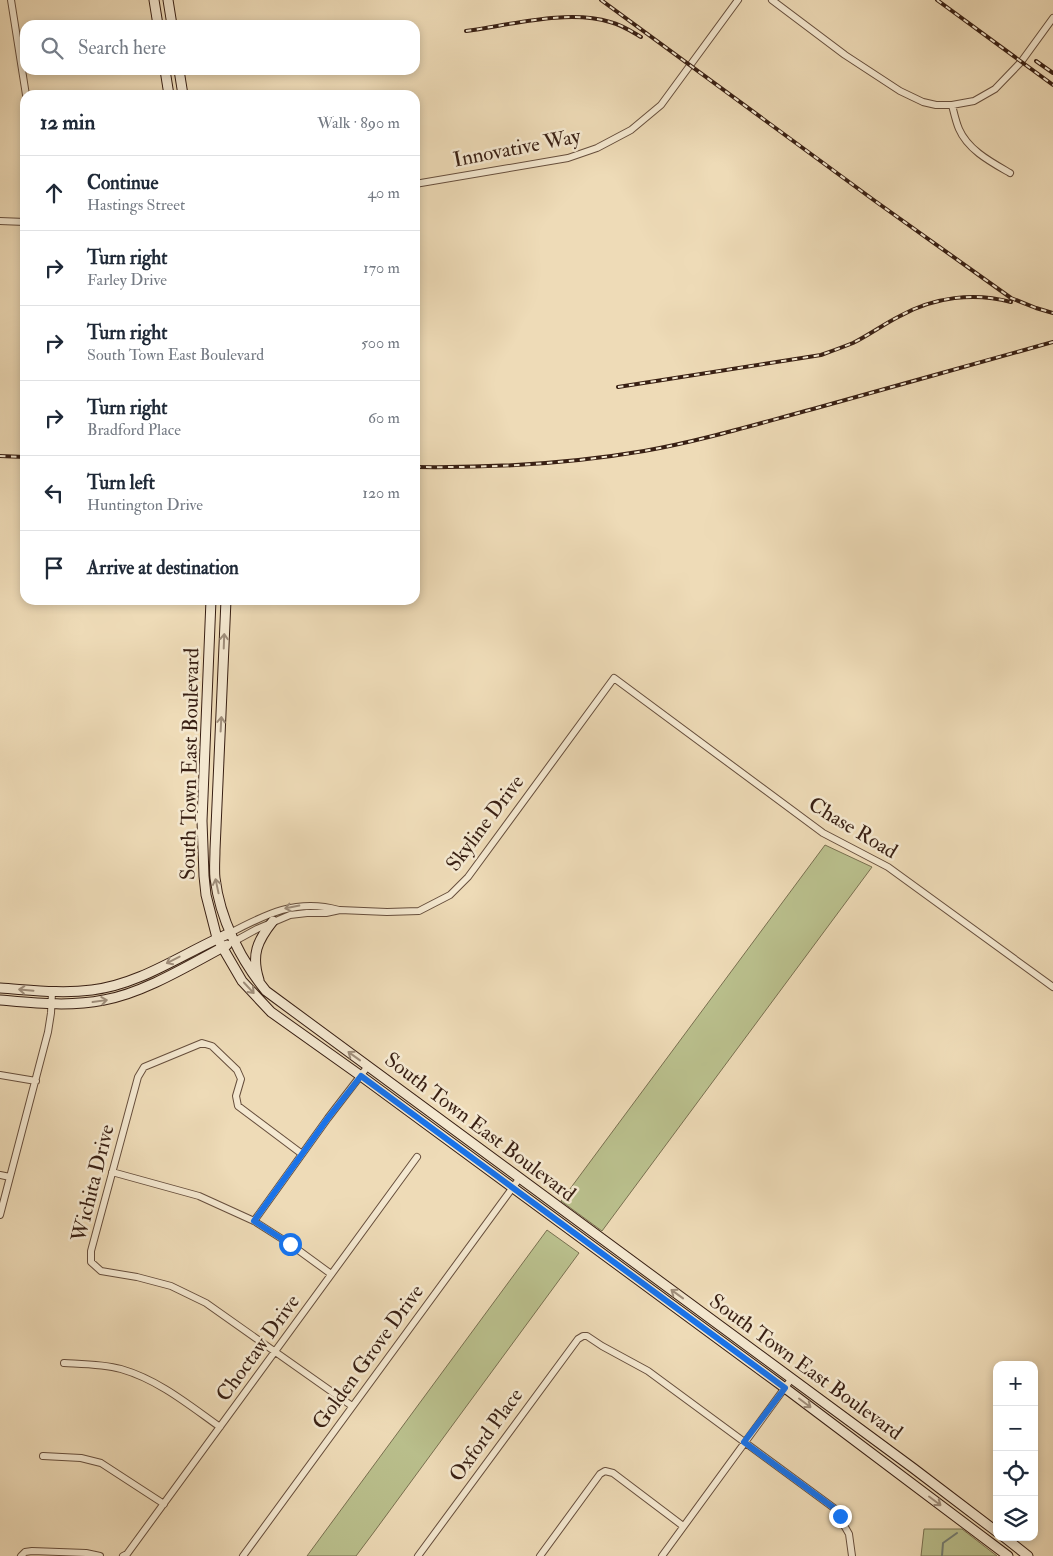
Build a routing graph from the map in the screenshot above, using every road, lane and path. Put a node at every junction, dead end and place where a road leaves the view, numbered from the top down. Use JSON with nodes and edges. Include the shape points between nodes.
{"nodes":[{"id":1,"x":11,"y":0,"type":"edge"},
{"id":2,"x":154,"y":0,"type":"edge"},
{"id":3,"x":168,"y":0,"type":"edge"},
{"id":4,"x":738,"y":0,"type":"edge"},
{"id":5,"x":772,"y":0,"type":"edge"},
{"id":6,"x":170,"y":14,"type":"junction"},
{"id":7,"x":1053,"y":18,"type":"edge"},
{"id":8,"x":158,"y":20,"type":"edge"},
{"id":9,"x":160,"y":20,"type":"edge"},
{"id":10,"x":171,"y":20,"type":"edge"},
{"id":11,"x":20,"y":57,"type":"edge"},
{"id":12,"x":23,"y":75,"type":"edge"},
{"id":13,"x":166,"y":75,"type":"edge"},
{"id":14,"x":180,"y":75,"type":"edge"},
{"id":15,"x":25,"y":90,"type":"edge"},
{"id":16,"x":168,"y":90,"type":"edge"},
{"id":17,"x":182,"y":90,"type":"edge"},
{"id":18,"x":952,"y":105,"type":"junction"},
{"id":19,"x":1010,"y":173,"type":"dead end"},
{"id":20,"x":420,"y":183,"type":"edge"},
{"id":21,"x":0,"y":221,"type":"edge"},
{"id":22,"x":20,"y":222,"type":"edge"},
{"id":23,"x":211,"y":605,"type":"edge"},
{"id":24,"x":226,"y":605,"type":"edge"},
{"id":25,"x":614,"y":678,"type":"joint"},
{"id":26,"x":340,"y":910,"type":"junction"},
{"id":27,"x":273,"y":921,"type":"junction"},
{"id":28,"x":230,"y":933,"type":"junction"},
{"id":29,"x":217,"y":938,"type":"junction"},
{"id":30,"x":235,"y":941,"type":"junction"},
{"id":31,"x":222,"y":948,"type":"junction"},
{"id":32,"x":261,"y":985,"type":"junction"},
{"id":33,"x":1053,"y":987,"type":"edge"},
{"id":34,"x":0,"y":988,"type":"edge"},
{"id":35,"x":52,"y":992,"type":"junction"},
{"id":36,"x":0,"y":1000,"type":"edge"},
{"id":37,"x":52,"y":1004,"type":"junction"},
{"id":38,"x":368,"y":1066,"type":"junction"},
{"id":39,"x":0,"y":1075,"type":"edge"},
{"id":40,"x":361,"y":1076,"type":"junction"},
{"id":41,"x":36,"y":1081,"type":"junction"},
{"id":42,"x":302,"y":1154,"type":"junction"},
{"id":43,"x":417,"y":1157,"type":"dead end"},
{"id":44,"x":112,"y":1172,"type":"junction"},
{"id":45,"x":0,"y":1175,"type":"edge"},
{"id":46,"x":10,"y":1177,"type":"junction"},
{"id":47,"x":519,"y":1179,"type":"junction"},
{"id":48,"x":512,"y":1188,"type":"junction"},
{"id":49,"x":0,"y":1215,"type":"edge"},
{"id":50,"x":254,"y":1221,"type":"junction"},
{"id":51,"x":331,"y":1274,"type":"junction"},
{"id":52,"x":275,"y":1351,"type":"junction"},
{"id":53,"x":64,"y":1363,"type":"dead end"},
{"id":54,"x":792,"y":1378,"type":"junction"},
{"id":55,"x":785,"y":1388,"type":"junction"},
{"id":56,"x":352,"y":1406,"type":"junction"},
{"id":57,"x":220,"y":1427,"type":"junction"},
{"id":58,"x":744,"y":1442,"type":"junction"},
{"id":59,"x":43,"y":1456,"type":"dead end"},
{"id":60,"x":164,"y":1504,"type":"junction"},
{"id":61,"x":683,"y":1526,"type":"junction"},
{"id":62,"x":993,"y":1529,"type":"edge"},
{"id":63,"x":1009,"y":1541,"type":"edge"},
{"id":64,"x":21,"y":1556,"type":"edge"},
{"id":65,"x":100,"y":1556,"type":"edge"},
{"id":66,"x":123,"y":1556,"type":"edge"},
{"id":67,"x":243,"y":1556,"type":"edge"},
{"id":68,"x":418,"y":1556,"type":"edge"},
{"id":69,"x":540,"y":1556,"type":"edge"},
{"id":70,"x":662,"y":1556,"type":"edge"},
{"id":71,"x":852,"y":1556,"type":"edge"},
{"id":72,"x":1008,"y":1556,"type":"edge"},
{"id":73,"x":1028,"y":1556,"type":"edge"}],
"edges":[{"from":1,"to":11,"type":"street"},
{"from":2,"to":8,"type":"main road"},
{"from":3,"to":6,"type":"main road"},
{"from":4,"to":20,"type":"street","name":"Innovative Way","via":[[665,100],[631,130],[597,148],[568,158]]},
{"from":5,"to":18,"type":"street","via":[[845,55],[900,90],[923,102]]},
{"from":6,"to":9,"type":"main road"},
{"from":6,"to":10,"type":"main road"},
{"from":7,"to":18,"type":"street","via":[[1021,62],[995,89],[976,100]]},
{"from":12,"to":15,"type":"street"},
{"from":13,"to":16,"type":"main road"},
{"from":14,"to":17,"type":"main road"},
{"from":18,"to":19,"type":"street","via":[[958,128],[966,141]]},
{"from":21,"to":22,"type":"street"},
{"from":23,"to":29,"type":"main road","name":"South Town East Boulevard","via":[[202,821],[206,895]]},
{"from":28,"to":24,"type":"main road","name":"South Town East Boulevard","one_way":true,"via":[[215,877]]},
{"from":25,"to":26,"type":"street","name":"Skyline Drive","via":[[468,877],[450,896],[419,910]]},
{"from":25,"to":33,"type":"street","name":"Chase Road","via":[[823,833],[888,867]]},
{"from":26,"to":27,"type":"street","name":"Skyline Drive","via":[[290,915]]},
{"from":26,"to":28,"type":"street","name":"Skyline Drive","one_way":true,"via":[[325,906],[279,910]]},
{"from":27,"to":30,"type":"street","name":"Skyline Drive"},
{"from":27,"to":32,"type":"main road","via":[[264,932],[255,959]]},
{"from":28,"to":29,"type":"main road","name":"Skyline Drive"},
{"from":28,"to":30,"type":"main road","name":"South Town East Boulevard"},
{"from":29,"to":31,"type":"main road","name":"South Town East Boulevard"},
{"from":29,"to":35,"type":"main road","name":"Skyline Drive","one_way":true,"via":[[130,981],[93,990]]},
{"from":30,"to":31,"type":"main road","name":"Skyline Drive"},
{"from":30,"to":32,"type":"main road","name":"South Town East Boulevard"},
{"from":37,"to":31,"type":"main road","name":"Skyline Drive","one_way":true,"via":[[103,1001],[134,992]]},
{"from":31,"to":40,"type":"main road","name":"South Town East Boulevard","one_way":true,"via":[[242,981],[271,1012]]},
{"from":38,"to":32,"type":"main road","name":"South Town East Boulevard","one_way":true},
{"from":35,"to":34,"type":"main road","name":"Skyline Drive","one_way":true},
{"from":35,"to":37,"type":"street"},
{"from":36,"to":37,"type":"main road","name":"Skyline Drive"},
{"from":37,"to":41,"type":"street"},
{"from":38,"to":40,"type":"street"},
{"from":38,"to":47,"type":"main road","name":"South Town East Boulevard"},
{"from":39,"to":41,"type":"street"},
{"from":40,"to":42,"type":"street"},
{"from":40,"to":48,"type":"main road","name":"South Town East Boulevard"},
{"from":41,"to":46,"type":"street"},
{"from":42,"to":44,"type":"street","name":"Wichita Drive","via":[[238,1106],[236,1096],[241,1080],[237,1070],[212,1046],[202,1043],[144,1067],[138,1077]]},
{"from":42,"to":50,"type":"street"},
{"from":43,"to":51,"type":"street","name":"Choctaw Drive"},
{"from":44,"to":50,"type":"street","via":[[199,1196]]},
{"from":44,"to":52,"type":"street","name":"Wichita Drive","via":[[91,1262],[101,1272],[171,1286],[197,1298]]},
{"from":45,"to":46,"type":"street"},
{"from":46,"to":49,"type":"street"},
{"from":47,"to":48,"type":"street","name":"Golden Grove Drive"},
{"from":54,"to":47,"type":"main road","name":"South Town East Boulevard","one_way":true},
{"from":48,"to":55,"type":"main road","name":"South Town East Boulevard"},
{"from":48,"to":56,"type":"street","name":"Golden Grove Drive"},
{"from":50,"to":51,"type":"street"},
{"from":51,"to":52,"type":"street","name":"Choctaw Drive"},
{"from":52,"to":56,"type":"street","name":"Wichita Drive"},
{"from":52,"to":57,"type":"street","name":"Choctaw Drive"},
{"from":53,"to":57,"type":"street","via":[[122,1370],[162,1386]]},
{"from":54,"to":55,"type":"street"},
{"from":54,"to":62,"type":"main road","name":"South Town East Boulevard"},
{"from":55,"to":58,"type":"street"},
{"from":55,"to":72,"type":"main road","name":"South Town East Boulevard","one_way":true},
{"from":56,"to":67,"type":"street","name":"Golden Grove Drive"},
{"from":57,"to":60,"type":"street","name":"Choctaw Drive"},
{"from":58,"to":61,"type":"street"},
{"from":58,"to":68,"type":"street","name":"Oxford Place","via":[[648,1371],[583,1336]]},
{"from":58,"to":71,"type":"street","via":[[834,1508],[849,1534]]},
{"from":59,"to":60,"type":"street","via":[[81,1458],[101,1463]]},
{"from":60,"to":66,"type":"street","name":"Choctaw Drive"},
{"from":61,"to":69,"type":"street","via":[[613,1473],[605,1471]]},
{"from":61,"to":70,"type":"street"},
{"from":63,"to":73,"type":"main road"},
{"from":64,"to":65,"type":"street","via":[[32,1550]]}]}
